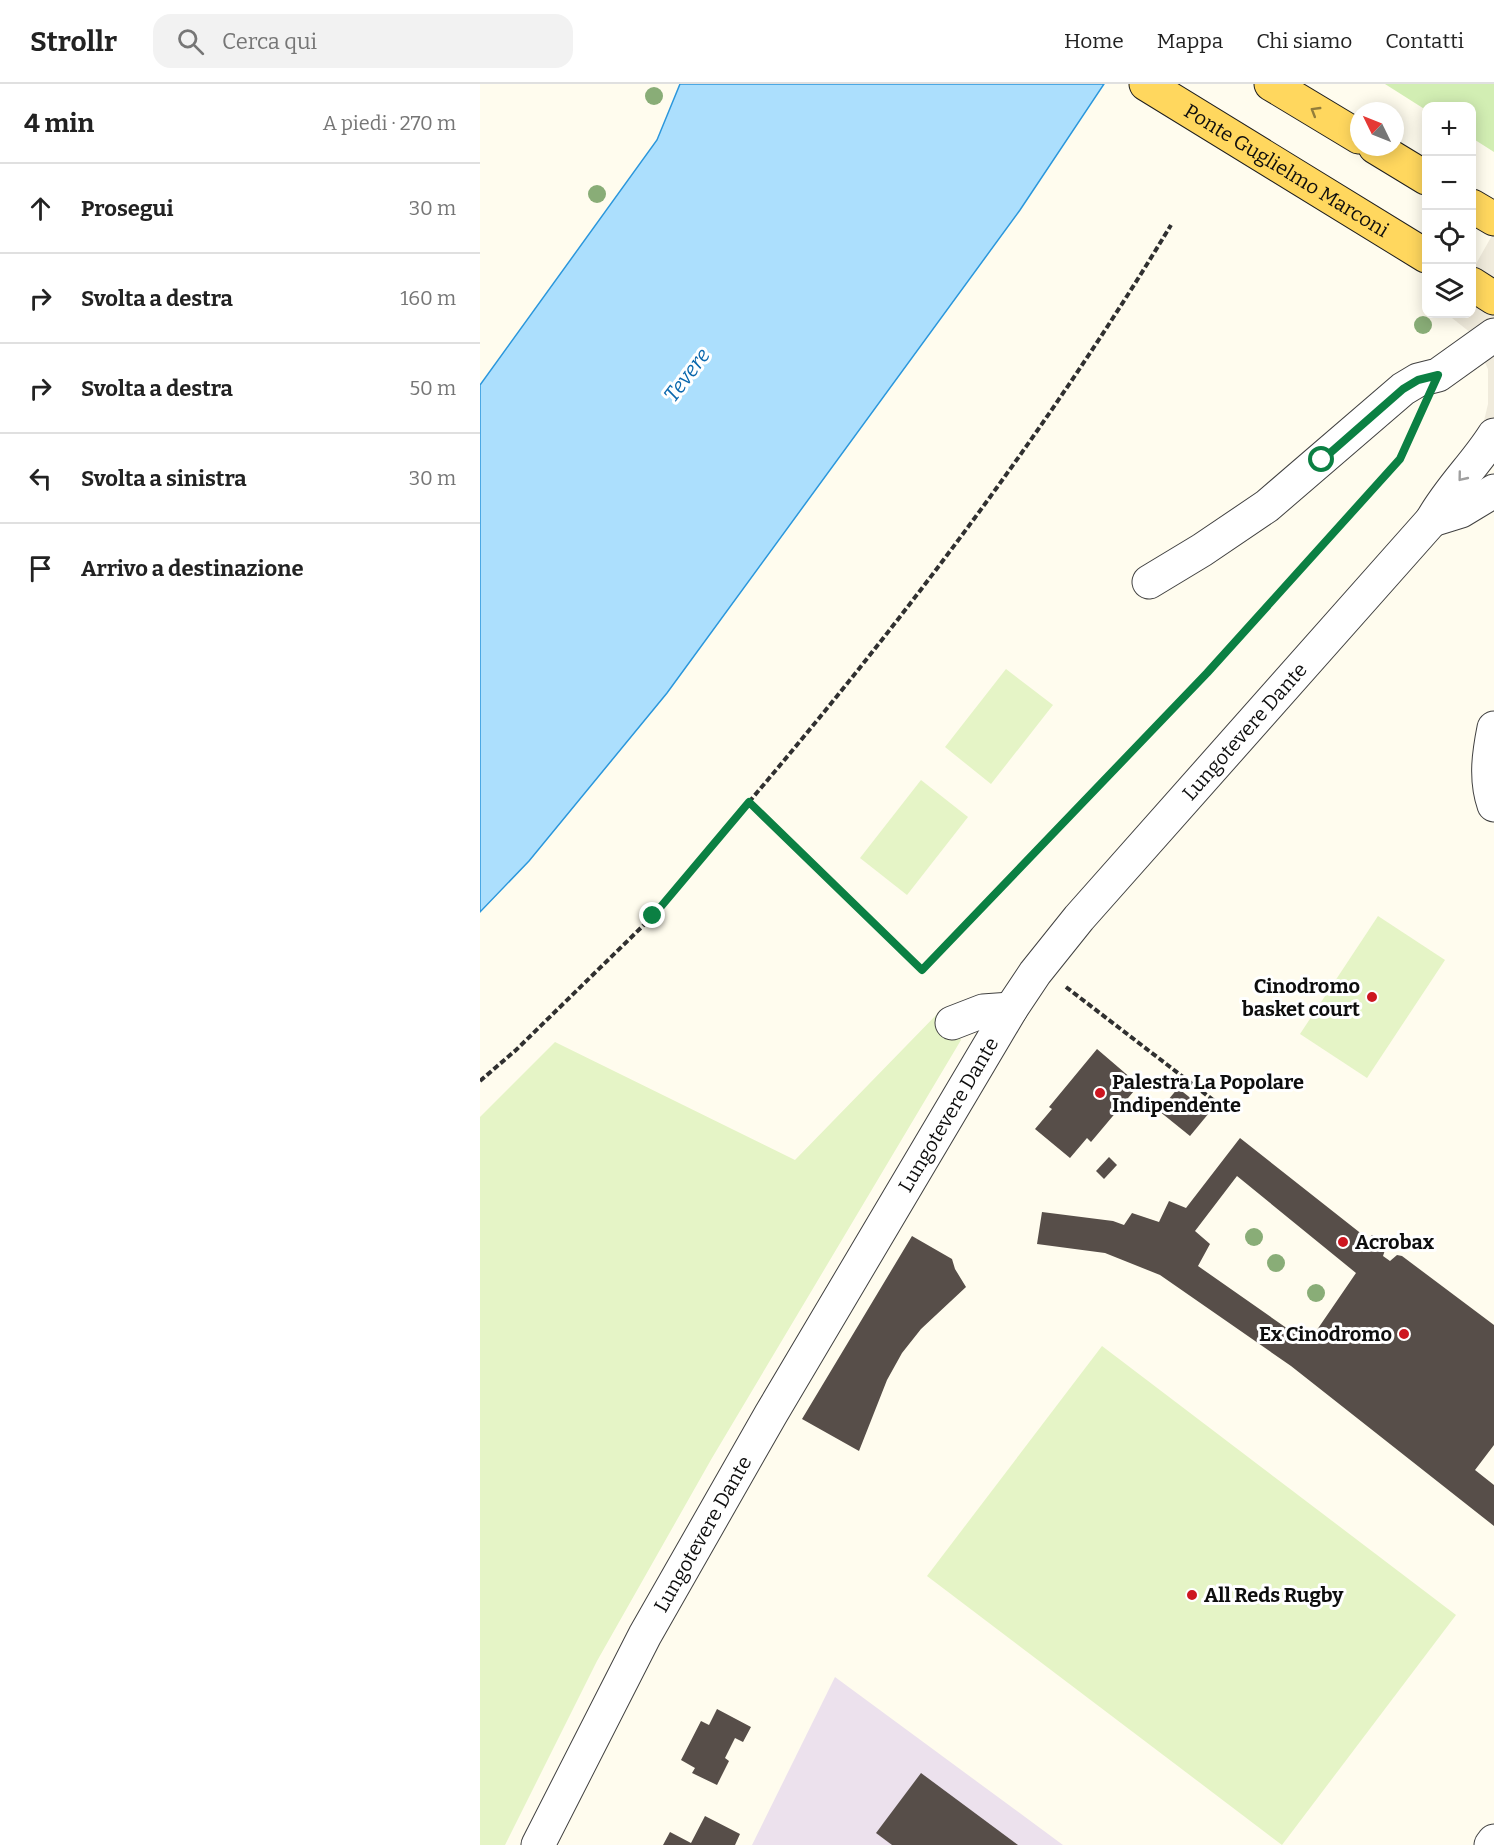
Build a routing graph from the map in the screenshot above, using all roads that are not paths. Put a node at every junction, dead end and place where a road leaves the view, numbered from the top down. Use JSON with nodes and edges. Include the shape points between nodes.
{"nodes":[{"id":1,"x":1146,"y":84,"type":"edge"},
{"id":2,"x":1271,"y":84,"type":"edge"},
{"id":3,"x":1350,"y":132,"type":"edge"},
{"id":4,"x":1390,"y":156,"type":"edge"},
{"id":5,"x":1422,"y":176,"type":"edge"},
{"id":6,"x":1476,"y":208,"type":"edge"},
{"id":7,"x":1494,"y":219,"type":"edge"},
{"id":8,"x":1422,"y":254,"type":"edge"},
{"id":9,"x":1494,"y":273,"type":"edge"},
{"id":10,"x":1476,"y":278,"type":"edge"},
{"id":11,"x":1476,"y":288,"type":"edge"},
{"id":12,"x":1476,"y":293,"type":"edge"},
{"id":13,"x":1494,"y":298,"type":"edge"},
{"id":14,"x":1494,"y":328,"type":"edge"},
{"id":15,"x":1494,"y":335,"type":"edge"},
{"id":16,"x":1494,"y":435,"type":"edge"},
{"id":17,"x":1494,"y":491,"type":"edge"},
{"id":18,"x":1432,"y":520,"type":"junction"},
{"id":19,"x":1149,"y":582,"type":"dead end"},
{"id":20,"x":1492,"y":749,"type":"edge"},
{"id":21,"x":1494,"y":805,"type":"edge"},
{"id":22,"x":1011,"y":1009,"type":"junction"},
{"id":23,"x":952,"y":1023,"type":"dead end"},
{"id":24,"x":1494,"y":1841,"type":"edge"},
{"id":25,"x":538,"y":1845,"type":"edge"},
{"id":26,"x":1491,"y":1845,"type":"edge"}],
"edges":[{"from":1,"to":8,"type":"main road","name":"Ponte Guglielmo Marconi"},
{"from":3,"to":2,"type":"main road","one_way":true},
{"from":4,"to":5,"type":"main road"},
{"from":6,"to":7,"type":"main road"},
{"from":9,"to":10,"type":"main road"},
{"from":11,"to":13,"type":"main road"},
{"from":12,"to":14,"type":"street"},
{"from":15,"to":19,"type":"street","via":[[1438,375],[1403,389],[1267,506]]},
{"from":16,"to":18,"type":"street","name":"Lungotevere Dante","one_way":true},
{"from":17,"to":18,"type":"street","via":[[1461,511]]},
{"from":18,"to":22,"type":"street","name":"Lungotevere Dante","via":[[1057,943]]},
{"from":20,"to":21,"type":"street","via":[[1490,789]]},
{"from":22,"to":23,"type":"street","via":[[983,1011]]},
{"from":22,"to":25,"type":"street","name":"Lungotevere Dante","via":[[645,1635]]},
{"from":24,"to":26,"type":"street"}]}
